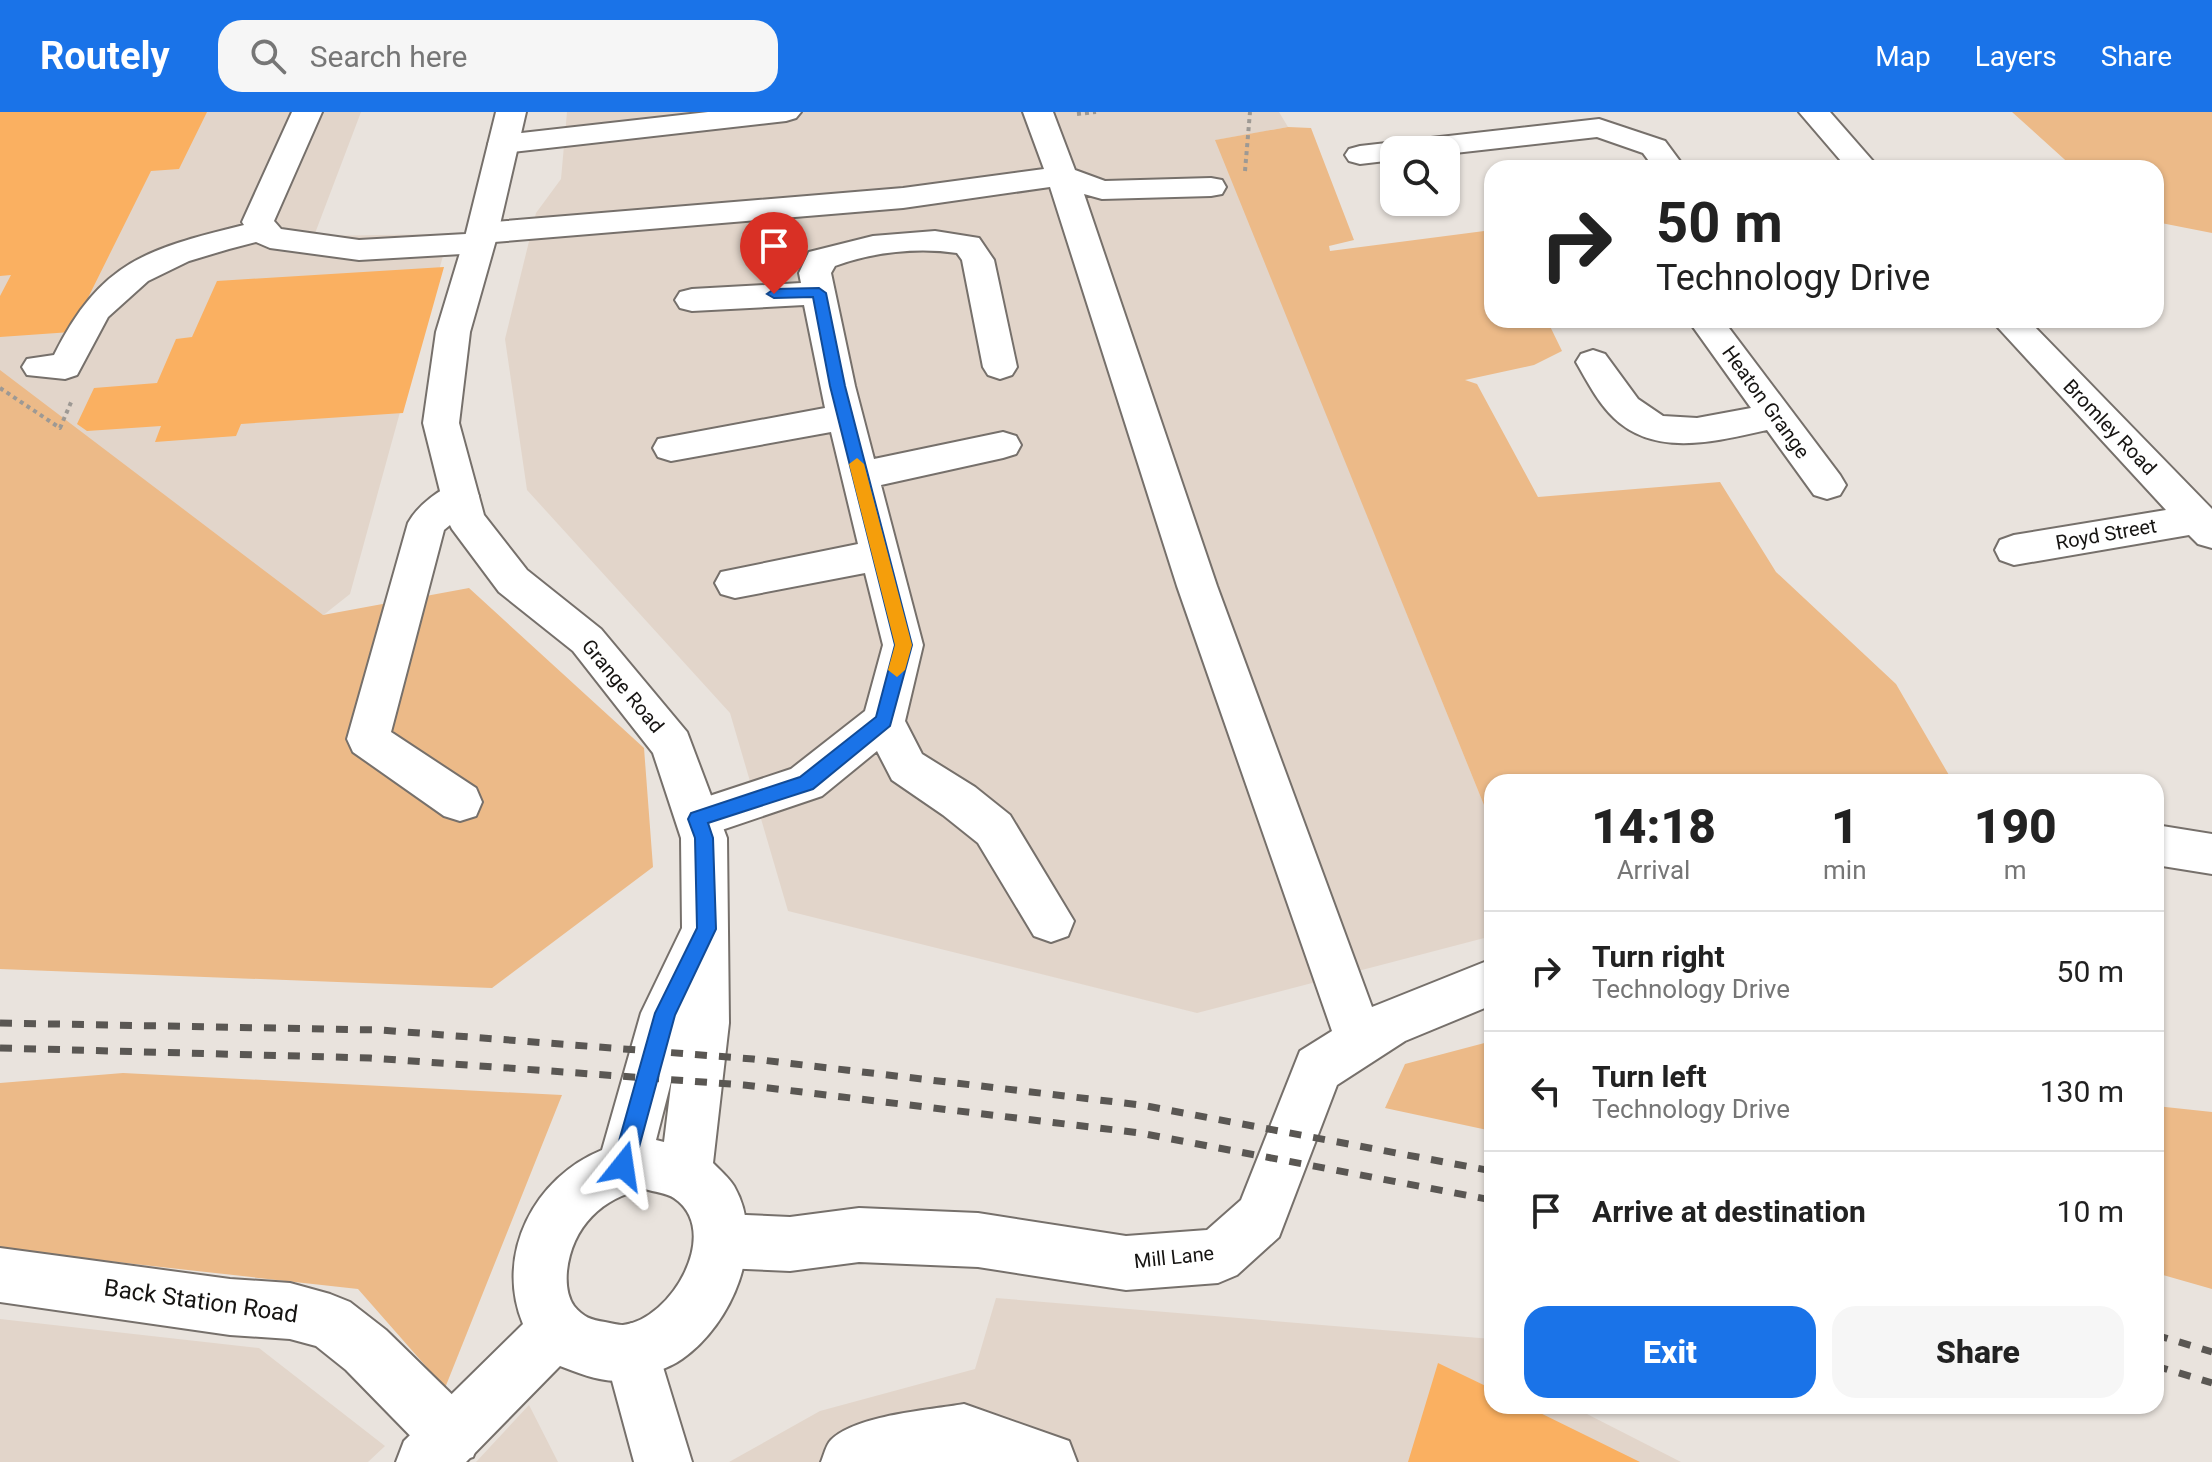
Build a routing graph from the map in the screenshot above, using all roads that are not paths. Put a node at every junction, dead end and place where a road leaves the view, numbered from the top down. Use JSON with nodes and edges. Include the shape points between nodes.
{"nodes":[{"id":1,"x":307,"y":112,"type":"edge"},
{"id":2,"x":786,"y":112,"type":"edge"},
{"id":3,"x":1038,"y":112,"type":"edge"},
{"id":4,"x":1814,"y":112,"type":"edge"},
{"id":5,"x":507,"y":128,"type":"edge"},
{"id":6,"x":1460,"y":143,"type":"edge"},
{"id":7,"x":1352,"y":150,"type":"dead end"},
{"id":8,"x":1380,"y":151,"type":"edge"},
{"id":9,"x":1664,"y":160,"type":"edge"},
{"id":10,"x":1857,"y":160,"type":"edge"},
{"id":11,"x":1063,"y":176,"type":"junction"},
{"id":12,"x":1211,"y":187,"type":"road end"},
{"id":13,"x":265,"y":230,"type":"junction"},
{"id":14,"x":481,"y":238,"type":"junction"},
{"id":15,"x":819,"y":293,"type":"junction"},
{"id":16,"x":692,"y":300,"type":"dead end"},
{"id":17,"x":1711,"y":328,"type":"edge"},
{"id":18,"x":2016,"y":328,"type":"edge"},
{"id":19,"x":1593,"y":362,"type":"dead end"},
{"id":20,"x":39,"y":367,"type":"dead end"},
{"id":21,"x":1000,"y":367,"type":"dead end"},
{"id":22,"x":1776,"y":416,"type":"junction"},
{"id":23,"x":845,"y":417,"type":"junction"},
{"id":24,"x":1003,"y":445,"type":"dead end"},
{"id":25,"x":671,"y":448,"type":"dead end"},
{"id":26,"x":860,"y":476,"type":"junction"},
{"id":27,"x":1827,"y":485,"type":"dead end"},
{"id":28,"x":460,"y":496,"type":"junction"},
{"id":29,"x":2205,"y":526,"type":"edge"},
{"id":30,"x":2014,"y":550,"type":"dead end"},
{"id":31,"x":880,"y":555,"type":"junction"},
{"id":32,"x":735,"y":583,"type":"dead end"},
{"id":33,"x":884,"y":721,"type":"junction"},
{"id":34,"x":460,"y":802,"type":"dead end"},
{"id":35,"x":698,"y":819,"type":"junction"},
{"id":36,"x":2164,"y":846,"type":"edge"},
{"id":37,"x":2212,"y":854,"type":"edge"},
{"id":38,"x":1051,"y":921,"type":"dead end"},
{"id":39,"x":706,"y":929,"type":"junction"},
{"id":40,"x":1484,"y":985,"type":"edge"},
{"id":41,"x":1360,"y":1041,"type":"junction"},
{"id":42,"x":623,"y":1166,"type":"junction"},
{"id":43,"x":686,"y":1173,"type":"junction"},
{"id":44,"x":722,"y":1241,"type":"junction"},
{"id":45,"x":0,"y":1275,"type":"edge"},
{"id":46,"x":557,"y":1329,"type":"junction"},
{"id":47,"x":632,"y":1351,"type":"junction"},
{"id":48,"x":438,"y":1449,"type":"edge"},
{"id":49,"x":663,"y":1462,"type":"edge"},
{"id":50,"x":850,"y":1462,"type":"edge"},
{"id":51,"x":1048,"y":1462,"type":"edge"}],
"edges":[{"from":1,"to":13,"type":"street","via":[[258,222]]},
{"from":2,"to":5,"type":"street"},
{"from":3,"to":11,"type":"street"},
{"from":4,"to":10,"type":"street"},
{"from":5,"to":14,"type":"street","name":"Grange Road"},
{"from":6,"to":9,"type":"street","via":[[1599,128],[1654,147]]},
{"from":7,"to":8,"type":"street"},
{"from":11,"to":12,"type":"street","via":[[1102,190]]},
{"from":11,"to":14,"type":"street","via":[[903,198]]},
{"from":11,"to":41,"type":"street","via":[[1197,586]]},
{"from":13,"to":14,"type":"street","via":[[270,238],[359,250]]},
{"from":13,"to":20,"type":"street","via":[[187,250],[131,276],[100,303],[65,367]]},
{"from":14,"to":28,"type":"street","name":"Grange Road","via":[[453,332],[441,423]]},
{"from":15,"to":16,"type":"street"},
{"from":15,"to":21,"type":"street","via":[[815,273],[821,259],[843,250],[948,239],[968,245],[978,260]]},
{"from":15,"to":23,"type":"street"},
{"from":17,"to":22,"type":"street","name":"Heaton Grange"},
{"from":18,"to":29,"type":"street","name":"Bromley Road"},
{"from":19,"to":22,"type":"street","via":[[1628,411],[1666,432],[1694,432]]},
{"from":22,"to":27,"type":"street","name":"Heaton Grange"},
{"from":23,"to":25,"type":"street"},
{"from":23,"to":26,"type":"street"},
{"from":24,"to":26,"type":"street"},
{"from":26,"to":31,"type":"street"},
{"from":28,"to":34,"type":"street","via":[[427,523],[368,739]]},
{"from":28,"to":35,"type":"street","name":"Grange Road","via":[[466,519],[513,581],[587,640],[672,745]]},
{"from":29,"to":30,"type":"street","name":"Royd Street"},
{"from":31,"to":32,"type":"street"},
{"from":31,"to":33,"type":"street","via":[[903,645]]},
{"from":33,"to":35,"type":"street","via":[[806,783]]},
{"from":33,"to":38,"type":"street","via":[[907,767],[994,829]]},
{"from":35,"to":39,"type":"street","name":"Grange Road","via":[[704,838]]},
{"from":36,"to":37,"type":"street"},
{"from":39,"to":42,"type":"street","name":"Grange Road","via":[[665,1013]]},
{"from":39,"to":43,"type":"street","name":"Grange Road","via":[[704,1023]]},
{"from":40,"to":41,"type":"street","name":"Mill Lane","via":[[1388,1024]]},
{"from":41,"to":44,"type":"street","name":"Mill Lane","via":[[1318,1068],[1260,1218],[1218,1256],[1126,1263],[978,1240],[874,1236],[790,1244]]},
{"from":42,"to":43,"type":"street","via":[[668,1165]]},
{"from":42,"to":46,"type":"street","via":[[596,1177],[573,1197],[554,1221],[542,1249],[543,1306]]},
{"from":43,"to":44,"type":"street","via":[[706,1190],[719,1213]]},
{"from":44,"to":47,"type":"street","via":[[717,1270],[695,1310],[660,1340]]},
{"from":45,"to":48,"type":"street","name":"Back Station Road","via":[[290,1311],[330,1322],[366,1350]]},
{"from":46,"to":47,"type":"street","via":[[590,1349]]},
{"from":46,"to":48,"type":"street"},
{"from":47,"to":49,"type":"street"},
{"from":50,"to":51,"type":"street","via":[[863,1452],[964,1433]]}]}
